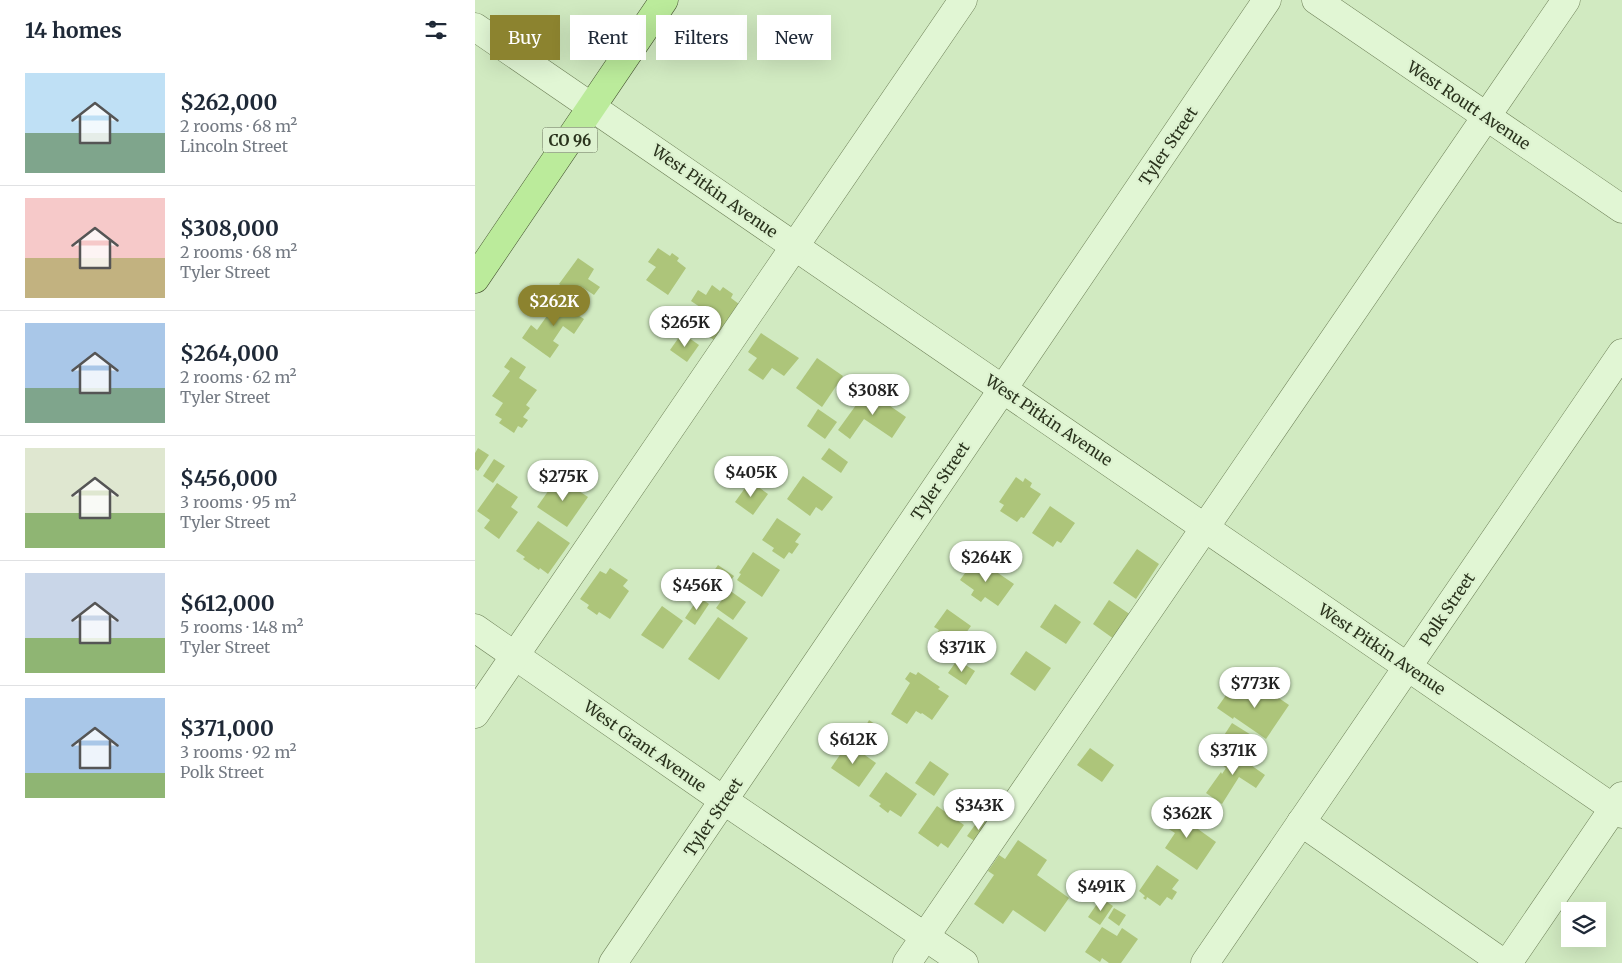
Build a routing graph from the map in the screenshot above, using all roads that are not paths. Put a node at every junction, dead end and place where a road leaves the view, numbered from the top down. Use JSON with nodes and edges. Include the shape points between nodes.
{"nodes":[{"id":1,"x":665,"y":0,"type":"edge"},
{"id":2,"x":963,"y":0,"type":"edge"},
{"id":3,"x":1267,"y":0,"type":"edge"},
{"id":4,"x":1316,"y":0,"type":"edge"},
{"id":5,"x":1567,"y":0,"type":"edge"},
{"id":6,"x":475,"y":27,"type":"edge"},
{"id":7,"x":593,"y":107,"type":"junction"},
{"id":8,"x":1487,"y":116,"type":"junction"},
{"id":9,"x":1622,"y":209,"type":"edge"},
{"id":10,"x":795,"y":246,"type":"junction"},
{"id":11,"x":475,"y":279,"type":"edge"},
{"id":12,"x":1622,"y":353,"type":"edge"},
{"id":13,"x":1003,"y":389,"type":"junction"},
{"id":14,"x":1205,"y":528,"type":"junction"},
{"id":15,"x":475,"y":628,"type":"edge"},
{"id":16,"x":514,"y":656,"type":"junction"},
{"id":17,"x":1407,"y":667,"type":"junction"},
{"id":18,"x":475,"y":714,"type":"edge"},
{"id":19,"x":723,"y":800,"type":"junction"},
{"id":20,"x":1619,"y":806,"type":"edge"},
{"id":21,"x":1301,"y":822,"type":"junction"},
{"id":22,"x":925,"y":936,"type":"junction"},
{"id":23,"x":613,"y":963,"type":"edge"},
{"id":24,"x":907,"y":963,"type":"edge"},
{"id":25,"x":964,"y":963,"type":"edge"},
{"id":26,"x":1205,"y":963,"type":"edge"},
{"id":27,"x":1503,"y":963,"type":"edge"},
{"id":28,"x":1508,"y":963,"type":"edge"}],
"edges":[{"from":1,"to":7,"type":"main road","number":"CO 96"},
{"from":2,"to":10,"type":"street"},
{"from":3,"to":13,"type":"street","name":"Tyler Street"},
{"from":4,"to":8,"type":"street","name":"West Routt Avenue"},
{"from":5,"to":8,"type":"street"},
{"from":6,"to":7,"type":"street","name":"West Pitkin Avenue"},
{"from":7,"to":10,"type":"street","name":"West Pitkin Avenue"},
{"from":7,"to":11,"type":"main road","number":"CO 96"},
{"from":8,"to":9,"type":"street","name":"West Routt Avenue"},
{"from":8,"to":14,"type":"street"},
{"from":10,"to":13,"type":"street","name":"West Pitkin Avenue"},
{"from":10,"to":16,"type":"street"},
{"from":12,"to":17,"type":"street","name":"Polk Street"},
{"from":13,"to":14,"type":"street","name":"West Pitkin Avenue"},
{"from":13,"to":19,"type":"street","name":"Tyler Street"},
{"from":14,"to":17,"type":"street","name":"West Pitkin Avenue"},
{"from":14,"to":22,"type":"street"},
{"from":15,"to":16,"type":"street","name":"West Grant Avenue"},
{"from":16,"to":18,"type":"street"},
{"from":16,"to":19,"type":"street","name":"West Grant Avenue"},
{"from":17,"to":20,"type":"street","name":"West Pitkin Avenue"},
{"from":17,"to":21,"type":"street","name":"Polk Street"},
{"from":19,"to":22,"type":"street","name":"West Grant Avenue"},
{"from":19,"to":23,"type":"street","name":"Tyler Street"},
{"from":20,"to":28,"type":"street"},
{"from":21,"to":26,"type":"street","name":"Polk Street"},
{"from":21,"to":27,"type":"street"},
{"from":22,"to":24,"type":"street"},
{"from":22,"to":25,"type":"street","name":"West Grant Avenue"}]}
